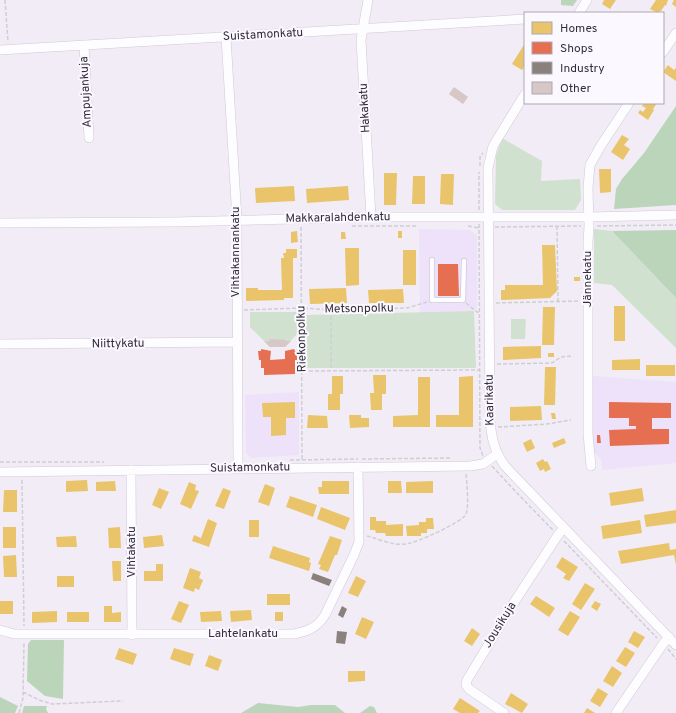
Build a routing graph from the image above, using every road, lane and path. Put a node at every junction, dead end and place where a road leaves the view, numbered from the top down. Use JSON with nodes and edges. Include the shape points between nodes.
{"nodes":[{"id":1,"x":5,"y":0,"type":"edge"},
{"id":2,"x":368,"y":0,"type":"edge"},
{"id":3,"x":587,"y":0,"type":"edge"},
{"id":4,"x":580,"y":12,"type":"edge"},
{"id":5,"x":524,"y":19,"type":"edge"},
{"id":6,"x":362,"y":30,"type":"junction"},
{"id":7,"x":676,"y":33,"type":"edge"},
{"id":8,"x":226,"y":37,"type":"junction"},
{"id":9,"x":84,"y":45,"type":"junction"},
{"id":10,"x":4,"y":50,"type":"edge"},
{"id":11,"x":664,"y":51,"type":"edge"},
{"id":12,"x":524,"y":96,"type":"edge"},
{"id":13,"x":628,"y":104,"type":"edge"},
{"id":14,"x":89,"y":138,"type":"dead end"},
{"id":15,"x":676,"y":215,"type":"edge"},
{"id":16,"x":371,"y":217,"type":"junction"},
{"id":17,"x":488,"y":217,"type":"junction"},
{"id":18,"x":301,"y":219,"type":"junction"},
{"id":19,"x":236,"y":220,"type":"junction"},
{"id":20,"x":589,"y":222,"type":"junction"},
{"id":21,"x":0,"y":223,"type":"edge"},
{"id":22,"x":676,"y":225,"type":"edge"},
{"id":23,"x":347,"y":226,"type":"dead end"},
{"id":24,"x":419,"y":226,"type":"dead end"},
{"id":25,"x":461,"y":226,"type":"dead end"},
{"id":26,"x":557,"y":226,"type":"junction"},
{"id":27,"x":488,"y":229,"type":"junction"},
{"id":28,"x":432,"y":260,"type":"dead end"},
{"id":29,"x":464,"y":260,"type":"dead end"},
{"id":30,"x":432,"y":300,"type":"junction"},
{"id":31,"x":463,"y":300,"type":"junction"},
{"id":32,"x":588,"y":301,"type":"junction"},
{"id":33,"x":558,"y":302,"type":"junction"},
{"id":34,"x":489,"y":303,"type":"junction"},
{"id":35,"x":302,"y":308,"type":"junction"},
{"id":36,"x":236,"y":310,"type":"junction"},
{"id":37,"x":331,"y":310,"type":"junction"},
{"id":38,"x":480,"y":313,"type":"dead end"},
{"id":39,"x":237,"y":342,"type":"junction"},
{"id":40,"x":0,"y":344,"type":"edge"},
{"id":41,"x":571,"y":356,"type":"dead end"},
{"id":42,"x":490,"y":365,"type":"junction"},
{"id":43,"x":480,"y":370,"type":"dead end"},
{"id":44,"x":303,"y":371,"type":"junction"},
{"id":45,"x":331,"y":371,"type":"junction"},
{"id":46,"x":570,"y":420,"type":"dead end"},
{"id":47,"x":490,"y":427,"type":"junction"},
{"id":48,"x":497,"y":454,"type":"junction"},
{"id":49,"x":302,"y":459,"type":"dead end"},
{"id":50,"x":466,"y":466,"type":"junction"},
{"id":51,"x":591,"y":466,"type":"dead end"},
{"id":52,"x":358,"y":467,"type":"junction"},
{"id":53,"x":494,"y":467,"type":"dead end"},
{"id":54,"x":238,"y":468,"type":"junction"},
{"id":55,"x":131,"y":470,"type":"junction"},
{"id":56,"x":22,"y":471,"type":"junction"},
{"id":57,"x":0,"y":472,"type":"edge"},
{"id":58,"x":561,"y":531,"type":"junction"},
{"id":59,"x":360,"y":535,"type":"junction"},
{"id":60,"x":0,"y":630,"type":"edge"},
{"id":61,"x":24,"y":634,"type":"junction"},
{"id":62,"x":132,"y":634,"type":"junction"},
{"id":63,"x":666,"y":641,"type":"junction"},
{"id":64,"x":676,"y":645,"type":"edge"},
{"id":65,"x":676,"y":660,"type":"edge"},
{"id":66,"x":23,"y":692,"type":"junction"},
{"id":67,"x":123,"y":701,"type":"dead end"},
{"id":68,"x":19,"y":713,"type":"edge"},
{"id":69,"x":504,"y":713,"type":"edge"},
{"id":70,"x":616,"y":713,"type":"edge"}],
"edges":[{"from":1,"to":10,"type":"path"},
{"from":2,"to":6,"type":"street","name":"Hakakatu"},
{"from":3,"to":4,"type":"street"},
{"from":5,"to":6,"type":"street","name":"Suistamonkatu"},
{"from":6,"to":8,"type":"street","name":"Suistamonkatu"},
{"from":6,"to":16,"type":"street","name":"Hakakatu"},
{"from":7,"to":11,"type":"street"},
{"from":8,"to":9,"type":"street","name":"Suistamonkatu"},
{"from":8,"to":19,"type":"street","name":"Vihtakannankatu"},
{"from":9,"to":10,"type":"street","name":"Suistamonkatu"},
{"from":9,"to":14,"type":"street","name":"Ampujankuja"},
{"from":12,"to":17,"type":"street","name":"Kaarikatu","via":[[491,153]]},
{"from":13,"to":20,"type":"street","name":"Jännekatu","via":[[590,165]]},
{"from":15,"to":20,"type":"street","name":"Makkaralahdenkatu"},
{"from":16,"to":17,"type":"street","name":"Makkaralahdenkatu"},
{"from":16,"to":18,"type":"street","name":"Makkaralahdenkatu"},
{"from":17,"to":20,"type":"street","name":"Makkaralahdenkatu"},
{"from":17,"to":27,"type":"street","name":"Kaarikatu"},
{"from":18,"to":19,"type":"street","name":"Makkaralahdenkatu"},
{"from":18,"to":35,"type":"path","name":"Riekonpolku"},
{"from":19,"to":21,"type":"street","name":"Makkaralahdenkatu"},
{"from":19,"to":36,"type":"street","name":"Vihtakannankatu"},
{"from":20,"to":22,"type":"path"},
{"from":20,"to":26,"type":"path"},
{"from":20,"to":32,"type":"street","name":"Jännekatu"},
{"from":23,"to":24,"type":"path"},
{"from":25,"to":27,"type":"path"},
{"from":26,"to":27,"type":"path"},
{"from":26,"to":33,"type":"path"},
{"from":27,"to":34,"type":"street","name":"Kaarikatu"},
{"from":28,"to":30,"type":"lane"},
{"from":29,"to":31,"type":"lane"},
{"from":30,"to":31,"type":"lane"},
{"from":30,"to":37,"type":"path","name":"Metsonpolku","via":[[407,308]]},
{"from":31,"to":38,"type":"path"},
{"from":32,"to":33,"type":"path"},
{"from":32,"to":51,"type":"street","name":"Jännekatu","via":[[588,434]]},
{"from":33,"to":34,"type":"path"},
{"from":34,"to":42,"type":"street","name":"Kaarikatu"},
{"from":35,"to":36,"type":"path","name":"Metsonpolku"},
{"from":35,"to":37,"type":"path","name":"Metsonpolku"},
{"from":35,"to":44,"type":"path","name":"Riekonpolku"},
{"from":36,"to":39,"type":"street","name":"Vihtakannankatu"},
{"from":37,"to":45,"type":"path"},
{"from":39,"to":40,"type":"street","name":"Niittykatu"},
{"from":39,"to":54,"type":"street","name":"Vihtakannankatu"},
{"from":41,"to":42,"type":"path","via":[[561,357],[552,363]]},
{"from":42,"to":47,"type":"street","name":"Kaarikatu"},
{"from":43,"to":45,"type":"path"},
{"from":44,"to":45,"type":"path"},
{"from":44,"to":49,"type":"path","name":"Riekonpolku"},
{"from":46,"to":47,"type":"path"},
{"from":47,"to":48,"type":"street","name":"Kaarikatu"},
{"from":48,"to":50,"type":"street","name":"Suistamonkatu","via":[[484,464]]},
{"from":48,"to":58,"type":"street","name":"Kaarikatu"},
{"from":50,"to":52,"type":"street","name":"Suistamonkatu"},
{"from":50,"to":59,"type":"path","via":[[467,511],[463,519],[407,544]]},
{"from":52,"to":54,"type":"street","name":"Suistamonkatu"},
{"from":52,"to":59,"type":"street","name":"Lahtelankatu"},
{"from":53,"to":58,"type":"path","via":[[528,505]]},
{"from":54,"to":55,"type":"street","name":"Suistamonkatu"},
{"from":55,"to":56,"type":"street","name":"Suistamonkatu"},
{"from":55,"to":62,"type":"street","name":"Vihtakatu"},
{"from":56,"to":57,"type":"street","name":"Suistamonkatu"},
{"from":56,"to":61,"type":"path"},
{"from":58,"to":63,"type":"street","name":"Kaarikatu"},
{"from":58,"to":63,"type":"path"},
{"from":58,"to":69,"type":"street","name":"Jousikuja","via":[[467,680],[469,690]]},
{"from":59,"to":62,"type":"street","name":"Lahtelankatu","via":[[354,555],[325,615],[308,631],[294,634]]},
{"from":60,"to":61,"type":"street","name":"Lahtelankatu"},
{"from":61,"to":62,"type":"street","name":"Lahtelankatu"},
{"from":61,"to":66,"type":"path"},
{"from":63,"to":64,"type":"street","name":"Kaarikatu"},
{"from":63,"to":65,"type":"path"},
{"from":63,"to":70,"type":"street"},
{"from":66,"to":67,"type":"path","via":[[52,704]]},
{"from":66,"to":68,"type":"path"}]}
